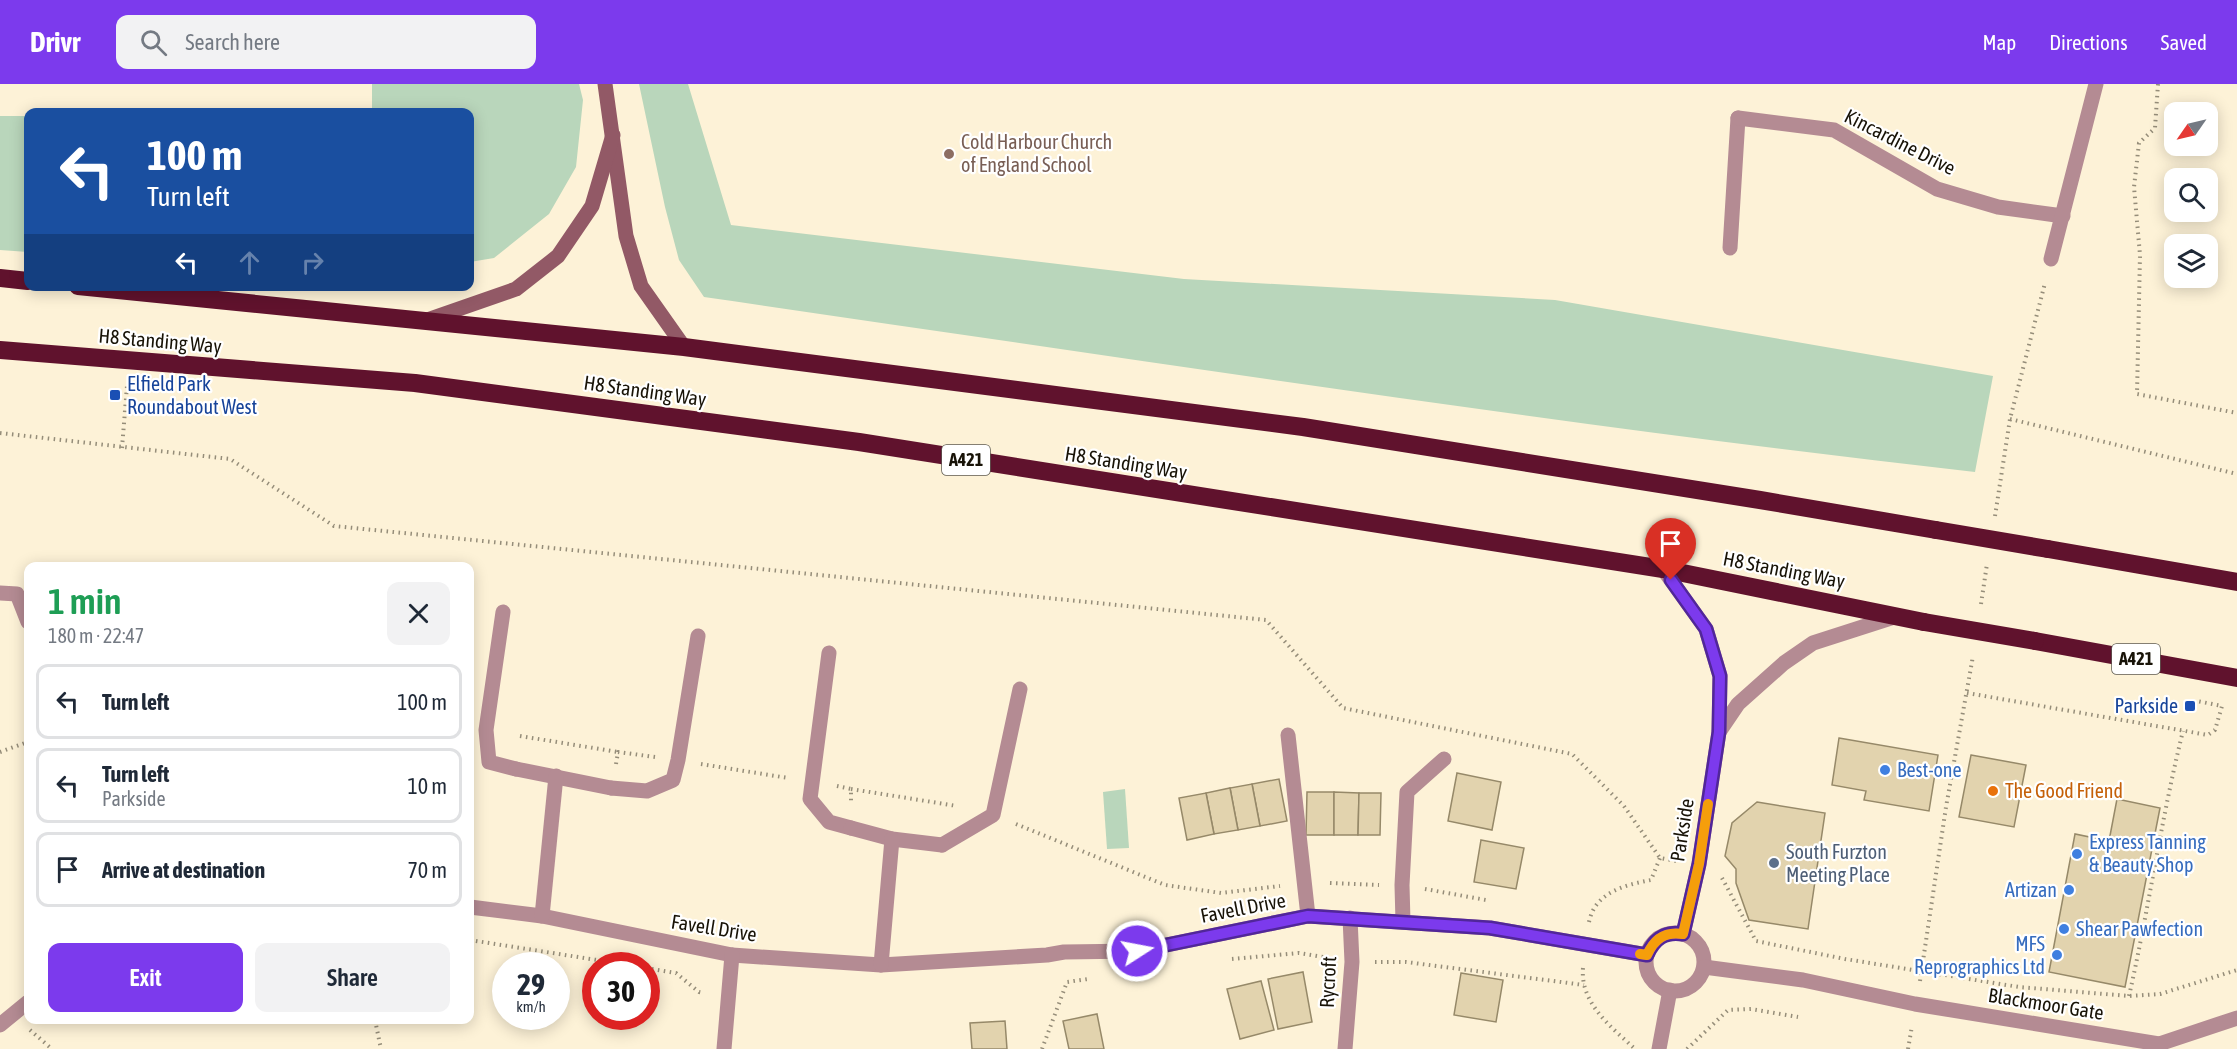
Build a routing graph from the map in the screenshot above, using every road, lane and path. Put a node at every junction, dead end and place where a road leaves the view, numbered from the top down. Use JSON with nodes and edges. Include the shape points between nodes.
{"nodes":[{"id":1,"x":605,"y":84,"type":"edge"},
{"id":2,"x":2096,"y":84,"type":"edge"},
{"id":3,"x":2158,"y":84,"type":"edge"},
{"id":4,"x":613,"y":135,"type":"junction"},
{"id":5,"x":2063,"y":216,"type":"junction"},
{"id":6,"x":1730,"y":248,"type":"dead end"},
{"id":7,"x":2051,"y":259,"type":"joint"},
{"id":8,"x":0,"y":278,"type":"edge"},
{"id":9,"x":24,"y":281,"type":"edge"},
{"id":10,"x":126,"y":291,"type":"edge"},
{"id":11,"x":422,"y":322,"type":"junction"},
{"id":12,"x":684,"y":347,"type":"junction"},
{"id":13,"x":0,"y":350,"type":"edge"},
{"id":14,"x":128,"y":361,"type":"junction"},
{"id":15,"x":2237,"y":413,"type":"edge"},
{"id":16,"x":2010,"y":419,"type":"junction"},
{"id":17,"x":0,"y":433,"type":"edge"},
{"id":18,"x":122,"y":448,"type":"junction"},
{"id":19,"x":2237,"y":474,"type":"edge"},
{"id":20,"x":1994,"y":521,"type":"dead end"},
{"id":21,"x":1989,"y":556,"type":"dead end"},
{"id":22,"x":1663,"y":569,"type":"junction"},
{"id":23,"x":2237,"y":582,"type":"edge"},
{"id":24,"x":0,"y":593,"type":"edge"},
{"id":25,"x":24,"y":612,"type":"edge"},
{"id":26,"x":503,"y":612,"type":"dead end"},
{"id":27,"x":1980,"y":613,"type":"dead end"},
{"id":28,"x":1897,"y":616,"type":"junction"},
{"id":29,"x":698,"y":636,"type":"dead end"},
{"id":30,"x":1974,"y":647,"type":"dead end"},
{"id":31,"x":829,"y":653,"type":"dead end"},
{"id":32,"x":2237,"y":678,"type":"edge"},
{"id":33,"x":1020,"y":688,"type":"dead end"},
{"id":34,"x":1967,"y":693,"type":"junction"},
{"id":35,"x":2197,"y":701,"type":"dead end"},
{"id":36,"x":2183,"y":731,"type":"junction"},
{"id":37,"x":1719,"y":732,"type":"junction"},
{"id":38,"x":1288,"y":735,"type":"dead end"},
{"id":39,"x":520,"y":736,"type":"dead end"},
{"id":40,"x":24,"y":743,"type":"edge"},
{"id":41,"x":0,"y":752,"type":"edge"},
{"id":42,"x":618,"y":752,"type":"junction"},
{"id":43,"x":1444,"y":759,"type":"dead end"},
{"id":44,"x":678,"y":760,"type":"junction"},
{"id":45,"x":556,"y":776,"type":"junction"},
{"id":46,"x":812,"y":781,"type":"junction"},
{"id":47,"x":611,"y":788,"type":"junction"},
{"id":48,"x":851,"y":789,"type":"junction"},
{"id":49,"x":993,"y":815,"type":"junction"},
{"id":50,"x":851,"y":828,"type":"junction"},
{"id":51,"x":891,"y":838,"type":"junction"},
{"id":52,"x":1699,"y":864,"type":"junction"},
{"id":53,"x":1306,"y":882,"type":"junction"},
{"id":54,"x":1402,"y":885,"type":"junction"},
{"id":55,"x":1496,"y":902,"type":"dead end"},
{"id":56,"x":474,"y":908,"type":"edge"},
{"id":57,"x":542,"y":916,"type":"junction"},
{"id":58,"x":1308,"y":916,"type":"junction"},
{"id":59,"x":1350,"y":918,"type":"junction"},
{"id":60,"x":1403,"y":922,"type":"junction"},
{"id":61,"x":1683,"y":934,"type":"junction"},
{"id":62,"x":474,"y":941,"type":"edge"},
{"id":63,"x":1647,"y":955,"type":"junction"},
{"id":64,"x":732,"y":956,"type":"junction"},
{"id":65,"x":582,"y":958,"type":"edge"},
{"id":66,"x":881,"y":964,"type":"junction"},
{"id":67,"x":1704,"y":967,"type":"junction"},
{"id":68,"x":660,"y":970,"type":"edge"},
{"id":69,"x":2237,"y":970,"type":"edge"},
{"id":70,"x":1922,"y":971,"type":"junction"},
{"id":71,"x":1067,"y":982,"type":"dead end"},
{"id":72,"x":1670,"y":990,"type":"junction"},
{"id":73,"x":730,"y":996,"type":"junction"},
{"id":74,"x":2129,"y":996,"type":"junction"},
{"id":75,"x":24,"y":1005,"type":"edge"},
{"id":76,"x":1798,"y":1017,"type":"dead end"},
{"id":77,"x":2237,"y":1018,"type":"edge"},
{"id":78,"x":376,"y":1024,"type":"edge"},
{"id":79,"x":0,"y":1025,"type":"edge"},
{"id":80,"x":2159,"y":1046,"type":"edge"},
{"id":81,"x":381,"y":1049,"type":"edge"},
{"id":82,"x":724,"y":1049,"type":"edge"},
{"id":83,"x":1042,"y":1049,"type":"edge"},
{"id":84,"x":1345,"y":1049,"type":"edge"},
{"id":85,"x":1659,"y":1049,"type":"edge"},
{"id":86,"x":1687,"y":1049,"type":"edge"}],
"edges":[{"from":1,"to":4,"type":"street"},
{"from":2,"to":5,"type":"street"},
{"from":3,"to":15,"type":"path","via":[[2155,128],[2139,143],[2133,187],[2140,255],[2137,394]]},
{"from":4,"to":11,"type":"street","via":[[592,206],[558,256],[516,289]]},
{"from":4,"to":12,"type":"street","via":[[626,236],[641,286]]},
{"from":5,"to":6,"type":"street","name":"Kincardine Drive","via":[[1998,207],[1937,189],[1834,130],[1738,118]]},
{"from":5,"to":7,"type":"street"},
{"from":7,"to":16,"type":"path"},
{"from":8,"to":9,"type":"highway"},
{"from":10,"to":11,"type":"highway"},
{"from":11,"to":12,"type":"highway"},
{"from":12,"to":23,"type":"highway","bridge":true,"via":[[1303,427]]},
{"from":13,"to":14,"type":"highway","name":"H8 Standing Way","number":"A421"},
{"from":14,"to":18,"type":"path"},
{"from":14,"to":22,"type":"highway","name":"H8 Standing Way","number":"A421","via":[[415,383],[848,441]]},
{"from":16,"to":19,"type":"path"},
{"from":16,"to":20,"type":"path"},
{"from":17,"to":18,"type":"path"},
{"from":18,"to":52,"type":"path","via":[[230,459],[334,526],[1266,620],[1343,708],[1572,754],[1624,807],[1660,858]]},
{"from":21,"to":27,"type":"path"},
{"from":22,"to":28,"type":"highway","name":"H8 Standing Way","number":"A421"},
{"from":22,"to":37,"type":"street","name":"Parkside","via":[[1706,629],[1720,676]]},
{"from":24,"to":25,"type":"street","via":[[17,594]]},
{"from":26,"to":45,"type":"street","via":[[486,730],[489,762]]},
{"from":28,"to":32,"type":"highway","name":"H8 Standing Way","number":"A421","bridge":true},
{"from":28,"to":37,"type":"street","name":"Parkside","via":[[1813,643],[1738,704]]},
{"from":29,"to":44,"type":"street"},
{"from":30,"to":34,"type":"path"},
{"from":31,"to":46,"type":"street"},
{"from":33,"to":49,"type":"street"},
{"from":34,"to":36,"type":"path"},
{"from":34,"to":70,"type":"path"},
{"from":35,"to":36,"type":"path","via":[[2222,706],[2215,730],[2208,735]]},
{"from":36,"to":74,"type":"path"},
{"from":37,"to":52,"type":"street","name":"Parkside"},
{"from":38,"to":53,"type":"street"},
{"from":39,"to":42,"type":"path"},
{"from":40,"to":41,"type":"path"},
{"from":42,"to":44,"type":"path"},
{"from":42,"to":47,"type":"path"},
{"from":43,"to":54,"type":"street","via":[[1407,792]]},
{"from":44,"to":46,"type":"path"},
{"from":44,"to":47,"type":"street","via":[[673,780],[647,791]]},
{"from":45,"to":47,"type":"street"},
{"from":45,"to":57,"type":"street"},
{"from":46,"to":48,"type":"path"},
{"from":46,"to":50,"type":"street","via":[[810,799],[829,822]]},
{"from":48,"to":49,"type":"path"},
{"from":48,"to":50,"type":"path"},
{"from":49,"to":51,"type":"street","via":[[942,845]]},
{"from":49,"to":53,"type":"path","via":[[1165,885],[1221,893]]},
{"from":50,"to":51,"type":"street"},
{"from":51,"to":66,"type":"street"},
{"from":52,"to":61,"type":"street","name":"Parkside"},
{"from":52,"to":70,"type":"path","via":[[1715,867],[1756,941]]},
{"from":53,"to":54,"type":"path"},
{"from":53,"to":58,"type":"street"},
{"from":54,"to":55,"type":"path"},
{"from":54,"to":60,"type":"street"},
{"from":56,"to":57,"type":"street","name":"Favell Drive"},
{"from":57,"to":64,"type":"street","name":"Favell Drive"},
{"from":58,"to":59,"type":"street","name":"Favell Drive"},
{"from":58,"to":66,"type":"street","name":"Favell Drive","via":[[1137,951]]},
{"from":59,"to":60,"type":"street","name":"Favell Drive"},
{"from":59,"to":84,"type":"street","name":"Rycroft","via":[[1352,962]]},
{"from":60,"to":63,"type":"street","name":"Favell Drive","via":[[1490,928]]},
{"from":61,"to":63,"type":"street","via":[[1657,939]]},
{"from":61,"to":67,"type":"street","via":[[1697,943]]},
{"from":62,"to":65,"type":"path"},
{"from":63,"to":72,"type":"street","via":[[1648,973],[1661,987]]},
{"from":64,"to":66,"type":"street","name":"Favell Drive"},
{"from":64,"to":73,"type":"street"},
{"from":67,"to":72,"type":"street","via":[[1695,983],[1679,991]]},
{"from":67,"to":80,"type":"street","name":"Blackmoor Gate","via":[[1803,980],[1915,1004]]},
{"from":68,"to":73,"type":"path","via":[[676,973],[699,992]]},
{"from":69,"to":74,"type":"path","via":[[2160,994]]},
{"from":70,"to":74,"type":"path","via":[[2019,987]]},
{"from":71,"to":83,"type":"path"},
{"from":72,"to":85,"type":"street"},
{"from":73,"to":82,"type":"street"},
{"from":75,"to":79,"type":"street"},
{"from":76,"to":86,"type":"path","via":[[1751,1009],[1728,1011]]},
{"from":77,"to":80,"type":"street","name":"Blackmoor Gate"},
{"from":78,"to":81,"type":"path"}]}
